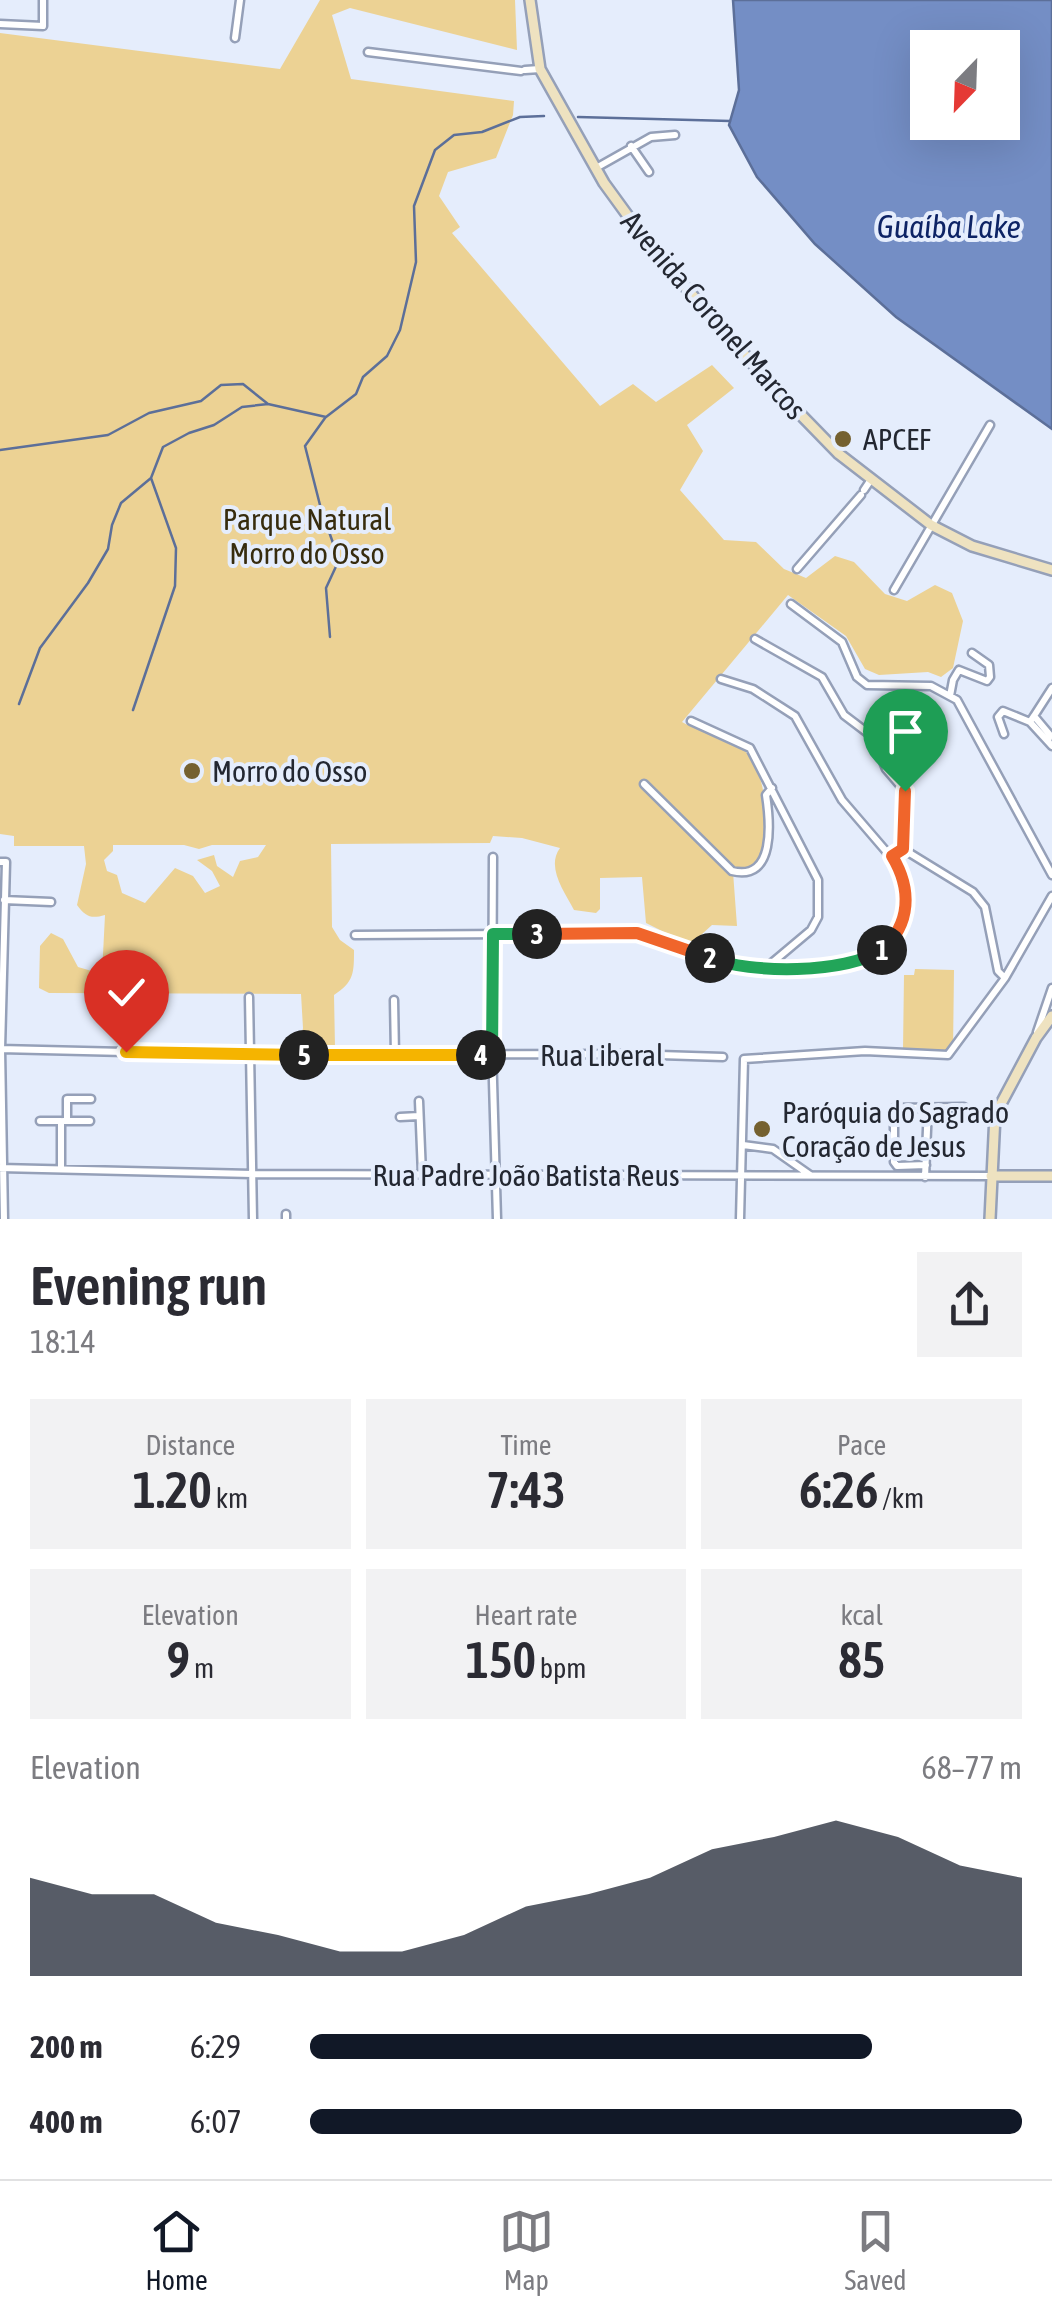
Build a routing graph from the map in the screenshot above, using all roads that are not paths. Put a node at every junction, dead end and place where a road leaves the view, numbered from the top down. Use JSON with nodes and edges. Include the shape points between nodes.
{"nodes":[{"id":1,"x":42,"y":0,"type":"edge"},
{"id":2,"x":240,"y":0,"type":"edge"},
{"id":3,"x":530,"y":0,"type":"edge"},
{"id":4,"x":0,"y":24,"type":"edge"},
{"id":5,"x":235,"y":38,"type":"dead end"},
{"id":6,"x":368,"y":52,"type":"dead end"},
{"id":7,"x":540,"y":69,"type":"junction"},
{"id":8,"x":675,"y":135,"type":"dead end"},
{"id":9,"x":632,"y":146,"type":"junction"},
{"id":10,"x":596,"y":168,"type":"junction"},
{"id":11,"x":649,"y":172,"type":"dead end"},
{"id":12,"x":990,"y":425,"type":"dead end"},
{"id":13,"x":865,"y":489,"type":"junction"},
{"id":14,"x":931,"y":525,"type":"junction"},
{"id":15,"x":798,"y":569,"type":"dead end"},
{"id":16,"x":1052,"y":570,"type":"edge"},
{"id":17,"x":894,"y":590,"type":"dead end"},
{"id":18,"x":791,"y":604,"type":"dead end"},
{"id":19,"x":755,"y":640,"type":"dead end"},
{"id":20,"x":972,"y":654,"type":"dead end"},
{"id":21,"x":721,"y":679,"type":"dead end"},
{"id":22,"x":1052,"y":688,"type":"edge"},
{"id":23,"x":950,"y":696,"type":"junction"},
{"id":24,"x":1032,"y":719,"type":"junction"},
{"id":25,"x":691,"y":721,"type":"dead end"},
{"id":26,"x":1004,"y":734,"type":"dead end"},
{"id":27,"x":1050,"y":744,"type":"edge"},
{"id":28,"x":644,"y":784,"type":"dead end"},
{"id":29,"x":772,"y":788,"type":"junction"},
{"id":30,"x":903,"y":849,"type":"junction"},
{"id":31,"x":892,"y":856,"type":"junction"},
{"id":32,"x":493,"y":858,"type":"dead end"},
{"id":33,"x":3,"y":862,"type":"edge"},
{"id":34,"x":1052,"y":875,"type":"edge"},
{"id":35,"x":1052,"y":896,"type":"edge"},
{"id":36,"x":4,"y":900,"type":"junction"},
{"id":37,"x":51,"y":902,"type":"dead end"},
{"id":38,"x":1,"y":932,"type":"edge"},
{"id":39,"x":493,"y":934,"type":"junction"},
{"id":40,"x":355,"y":935,"type":"dead end"},
{"id":41,"x":766,"y":968,"type":"junction"},
{"id":42,"x":1005,"y":978,"type":"junction"},
{"id":43,"x":1052,"y":988,"type":"edge"},
{"id":44,"x":249,"y":997,"type":"dead end"},
{"id":45,"x":394,"y":1000,"type":"dead end"},
{"id":46,"x":1052,"y":1016,"type":"edge"},
{"id":47,"x":1036,"y":1038,"type":"junction"},
{"id":48,"x":0,"y":1049,"type":"edge"},
{"id":49,"x":250,"y":1055,"type":"junction"},
{"id":50,"x":396,"y":1055,"type":"junction"},
{"id":51,"x":492,"y":1055,"type":"junction"},
{"id":52,"x":724,"y":1057,"type":"dead end"},
{"id":53,"x":91,"y":1099,"type":"dead end"},
{"id":54,"x":419,"y":1101,"type":"dead end"},
{"id":55,"x":928,"y":1106,"type":"junction"},
{"id":56,"x":964,"y":1107,"type":"dead end"},
{"id":57,"x":420,"y":1116,"type":"junction"},
{"id":58,"x":400,"y":1117,"type":"dead end"},
{"id":59,"x":90,"y":1120,"type":"dead end"},
{"id":60,"x":40,"y":1121,"type":"dead end"},
{"id":61,"x":64,"y":1121,"type":"junction"},
{"id":62,"x":743,"y":1145,"type":"junction"},
{"id":63,"x":926,"y":1165,"type":"junction"},
{"id":64,"x":2,"y":1168,"type":"edge"},
{"id":65,"x":61,"y":1169,"type":"junction"},
{"id":66,"x":252,"y":1174,"type":"junction"},
{"id":67,"x":422,"y":1174,"type":"junction"},
{"id":68,"x":497,"y":1175,"type":"junction"},
{"id":69,"x":741,"y":1176,"type":"junction"},
{"id":70,"x":812,"y":1176,"type":"junction"},
{"id":71,"x":925,"y":1176,"type":"junction"},
{"id":72,"x":991,"y":1176,"type":"junction"},
{"id":73,"x":1052,"y":1176,"type":"edge"},
{"id":74,"x":4,"y":1219,"type":"edge"},
{"id":75,"x":253,"y":1219,"type":"edge"},
{"id":76,"x":496,"y":1219,"type":"edge"},
{"id":77,"x":740,"y":1219,"type":"edge"},
{"id":78,"x":990,"y":1219,"type":"edge"}],
"edges":[{"from":1,"to":4,"type":"street","via":[[43,26]]},
{"from":2,"to":5,"type":"street"},
{"from":3,"to":7,"type":"main road","name":"Avenida Coronel Marcos"},
{"from":6,"to":7,"type":"street"},
{"from":7,"to":10,"type":"main road","name":"Avenida Coronel Marcos"},
{"from":8,"to":9,"type":"street"},
{"from":9,"to":10,"type":"street"},
{"from":9,"to":11,"type":"street"},
{"from":10,"to":13,"type":"main road","name":"Avenida Coronel Marcos","via":[[652,249]]},
{"from":12,"to":14,"type":"street"},
{"from":13,"to":14,"type":"main road","name":"Avenida Coronel Marcos"},
{"from":13,"to":15,"type":"street"},
{"from":14,"to":16,"type":"main road","name":"Avenida Coronel Marcos","via":[[972,546]]},
{"from":14,"to":17,"type":"street"},
{"from":18,"to":23,"type":"street","via":[[842,642],[867,685],[930,686]]},
{"from":19,"to":30,"type":"street","via":[[822,677],[843,715],[873,736],[886,769],[905,791]]},
{"from":20,"to":23,"type":"street","via":[[988,665],[990,678],[959,670]]},
{"from":21,"to":31,"type":"street","via":[[752,688],[795,716],[842,800]]},
{"from":22,"to":24,"type":"street"},
{"from":23,"to":34,"type":"street"},
{"from":24,"to":26,"type":"street","via":[[1003,711],[998,717]]},
{"from":24,"to":27,"type":"street"},
{"from":25,"to":29,"type":"street","via":[[750,748]]},
{"from":28,"to":29,"type":"street","via":[[732,872],[748,873],[764,858],[766,794]]},
{"from":29,"to":41,"type":"street","via":[[818,880],[820,898],[811,930]]},
{"from":30,"to":31,"type":"street"},
{"from":30,"to":42,"type":"street","via":[[986,907]]},
{"from":31,"to":41,"type":"street","via":[[907,890],[906,907],[894,939],[880,952],[839,966]]},
{"from":32,"to":39,"type":"street"},
{"from":33,"to":36,"type":"street"},
{"from":35,"to":42,"type":"street"},
{"from":36,"to":37,"type":"street"},
{"from":36,"to":38,"type":"street"},
{"from":38,"to":48,"type":"street"},
{"from":39,"to":40,"type":"street"},
{"from":39,"to":41,"type":"street","via":[[637,933],[726,964]]},
{"from":39,"to":51,"type":"street"},
{"from":42,"to":62,"type":"street","via":[[948,1055],[744,1059]]},
{"from":43,"to":47,"type":"street"},
{"from":44,"to":49,"type":"street"},
{"from":45,"to":50,"type":"street"},
{"from":46,"to":47,"type":"main road"},
{"from":47,"to":72,"type":"main road","via":[[995,1115]]},
{"from":48,"to":49,"type":"street","name":"Rua Liberal"},
{"from":48,"to":64,"type":"street"},
{"from":49,"to":50,"type":"street","name":"Rua Liberal"},
{"from":49,"to":66,"type":"street"},
{"from":50,"to":51,"type":"street","name":"Rua Liberal"},
{"from":51,"to":52,"type":"street","name":"Rua Liberal"},
{"from":51,"to":68,"type":"street"},
{"from":53,"to":61,"type":"street","via":[[67,1099]]},
{"from":54,"to":57,"type":"street"},
{"from":55,"to":56,"type":"street"},
{"from":55,"to":63,"type":"street"},
{"from":55,"to":63,"type":"street","via":[[894,1110],[894,1162]]},
{"from":57,"to":58,"type":"street"},
{"from":57,"to":67,"type":"street"},
{"from":59,"to":61,"type":"street"},
{"from":60,"to":61,"type":"street"},
{"from":61,"to":65,"type":"street"},
{"from":62,"to":69,"type":"street"},
{"from":62,"to":70,"type":"street","via":[[773,1150]]},
{"from":63,"to":71,"type":"street"},
{"from":64,"to":65,"type":"street","name":"Rua Padre João Batista Reus"},
{"from":64,"to":74,"type":"street"},
{"from":65,"to":66,"type":"street","name":"Rua Padre João Batista Reus"},
{"from":66,"to":67,"type":"street","name":"Rua Padre João Batista Reus"},
{"from":66,"to":75,"type":"street"},
{"from":67,"to":68,"type":"street","name":"Rua Padre João Batista Reus"},
{"from":68,"to":69,"type":"street","name":"Rua Padre João Batista Reus"},
{"from":68,"to":76,"type":"street"},
{"from":69,"to":70,"type":"street","name":"Rua Padre João Batista Reus"},
{"from":69,"to":77,"type":"street"},
{"from":70,"to":71,"type":"street","name":"Rua Padre João Batista Reus"},
{"from":71,"to":72,"type":"street","name":"Rua Padre João Batista Reus"},
{"from":72,"to":73,"type":"main road","name":"Rua Padre João Batista Reus"},
{"from":72,"to":78,"type":"main road"}]}
